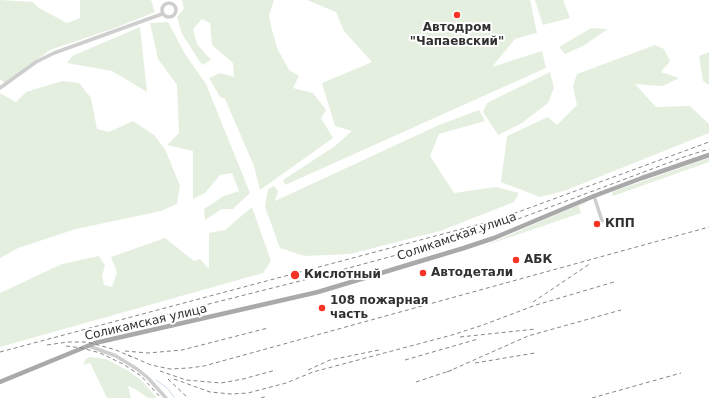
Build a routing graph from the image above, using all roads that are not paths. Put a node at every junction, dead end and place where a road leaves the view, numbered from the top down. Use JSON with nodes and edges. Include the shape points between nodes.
{"nodes":[{"id":1,"x":162,"y":14,"type":"dead end"},
{"id":2,"x":0,"y":88,"type":"edge"},
{"id":3,"x":709,"y":155,"type":"edge"},
{"id":4,"x":594,"y":196,"type":"junction"},
{"id":5,"x":602,"y":221,"type":"dead end"},
{"id":6,"x":88,"y":346,"type":"junction"},
{"id":7,"x":0,"y":382,"type":"edge"},
{"id":8,"x":166,"y":398,"type":"edge"}],
"edges":[{"from":1,"to":2,"type":"street","via":[[54,53],[36,62]]},
{"from":3,"to":4,"type":"main road","name":"Соликамская улица"},
{"from":4,"to":5,"type":"street"},
{"from":4,"to":6,"type":"main road","name":"Соликамская улица","via":[[486,240],[351,283]]},
{"from":6,"to":7,"type":"main road","name":"Соликамская улица"},
{"from":6,"to":8,"type":"street","via":[[134,366]]}]}
